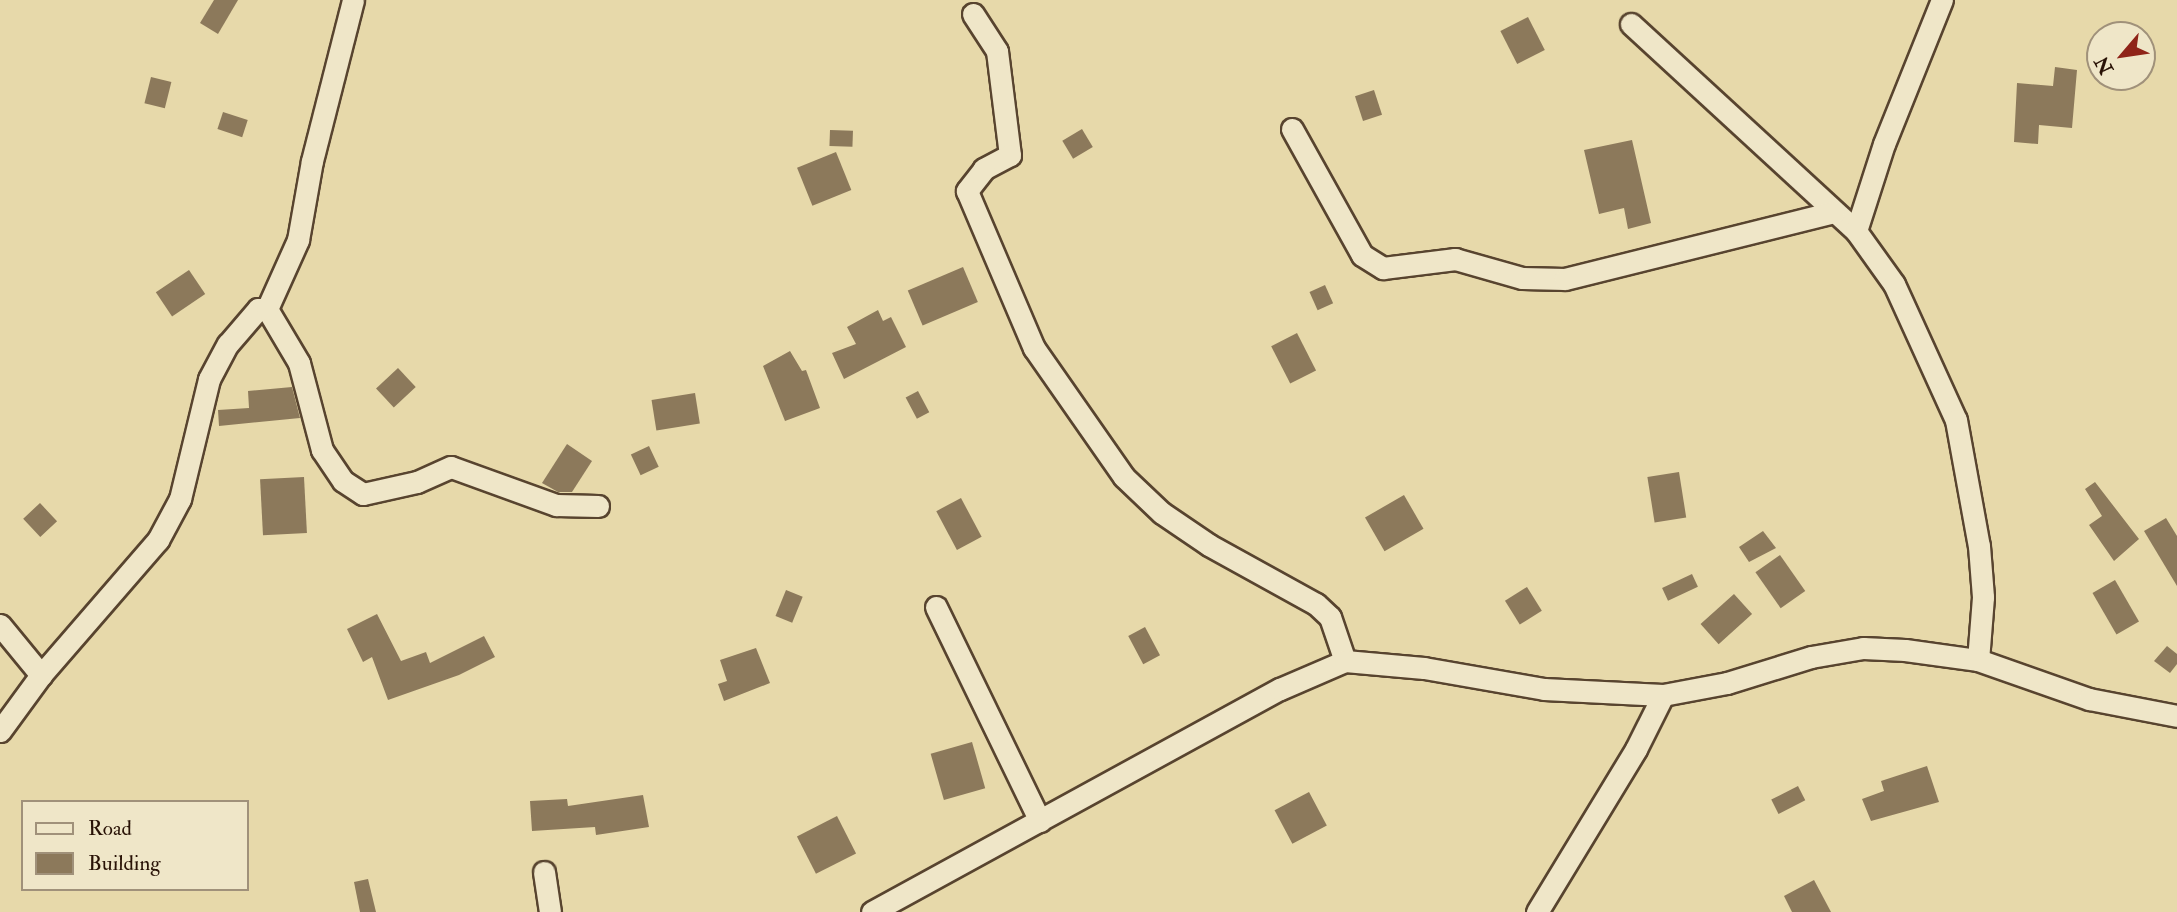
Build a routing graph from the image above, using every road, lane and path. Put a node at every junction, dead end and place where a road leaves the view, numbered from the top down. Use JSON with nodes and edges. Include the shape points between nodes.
{"nodes":[{"id":1,"x":353,"y":0,"type":"edge"},
{"id":2,"x":1942,"y":0,"type":"edge"},
{"id":3,"x":973,"y":14,"type":"dead end"},
{"id":4,"x":1631,"y":24,"type":"dead end"},
{"id":5,"x":1292,"y":129,"type":"dead end"},
{"id":6,"x":1834,"y":212,"type":"junction"},
{"id":7,"x":1856,"y":231,"type":"junction"},
{"id":8,"x":267,"y":309,"type":"junction"},
{"id":9,"x":598,"y":506,"type":"dead end"},
{"id":10,"x":936,"y":607,"type":"dead end"},
{"id":11,"x":0,"y":625,"type":"edge"},
{"id":12,"x":1978,"y":660,"type":"junction"},
{"id":13,"x":1345,"y":661,"type":"junction"},
{"id":14,"x":41,"y":675,"type":"junction"},
{"id":15,"x":1663,"y":695,"type":"junction"},
{"id":16,"x":2177,"y":716,"type":"edge"},
{"id":17,"x":0,"y":731,"type":"edge"},
{"id":18,"x":1040,"y":821,"type":"junction"},
{"id":19,"x":544,"y":872,"type":"dead end"},
{"id":20,"x":550,"y":912,"type":"edge"},
{"id":21,"x":872,"y":912,"type":"edge"},
{"id":22,"x":1537,"y":912,"type":"edge"}],
"edges":[{"from":1,"to":8,"type":"street","via":[[312,161],[298,240]]},
{"from":2,"to":7,"type":"street","via":[[1884,144]]},
{"from":3,"to":13,"type":"street","via":[[997,51],[1010,155],[984,169],[967,191],[1034,348],[1124,477],[1161,513],[1209,545],[1316,604],[1329,617]]},
{"from":4,"to":6,"type":"street"},
{"from":5,"to":6,"type":"street","via":[[1362,255],[1383,268],[1455,258],[1522,278],[1565,279]]},
{"from":6,"to":7,"type":"street"},
{"from":7,"to":12,"type":"street","via":[[1894,284],[1956,420],[1979,546],[1983,597]]},
{"from":8,"to":9,"type":"street","via":[[299,363],[322,450],[343,481],[363,494],[417,482],[450,467],[556,505]]},
{"from":8,"to":14,"type":"street","via":[[258,309],[228,344],[209,379],[180,499],[158,540]]},
{"from":10,"to":18,"type":"street"},
{"from":11,"to":14,"type":"street"},
{"from":12,"to":15,"type":"street","via":[[1863,648]]},
{"from":12,"to":16,"type":"street","via":[[2089,699]]},
{"from":13,"to":15,"type":"street","via":[[1424,668],[1544,689]]},
{"from":13,"to":18,"type":"street","via":[[1297,680]]},
{"from":14,"to":17,"type":"street"},
{"from":15,"to":22,"type":"street","via":[[1636,749]]},
{"from":18,"to":21,"type":"street"},
{"from":19,"to":20,"type":"street"}]}
